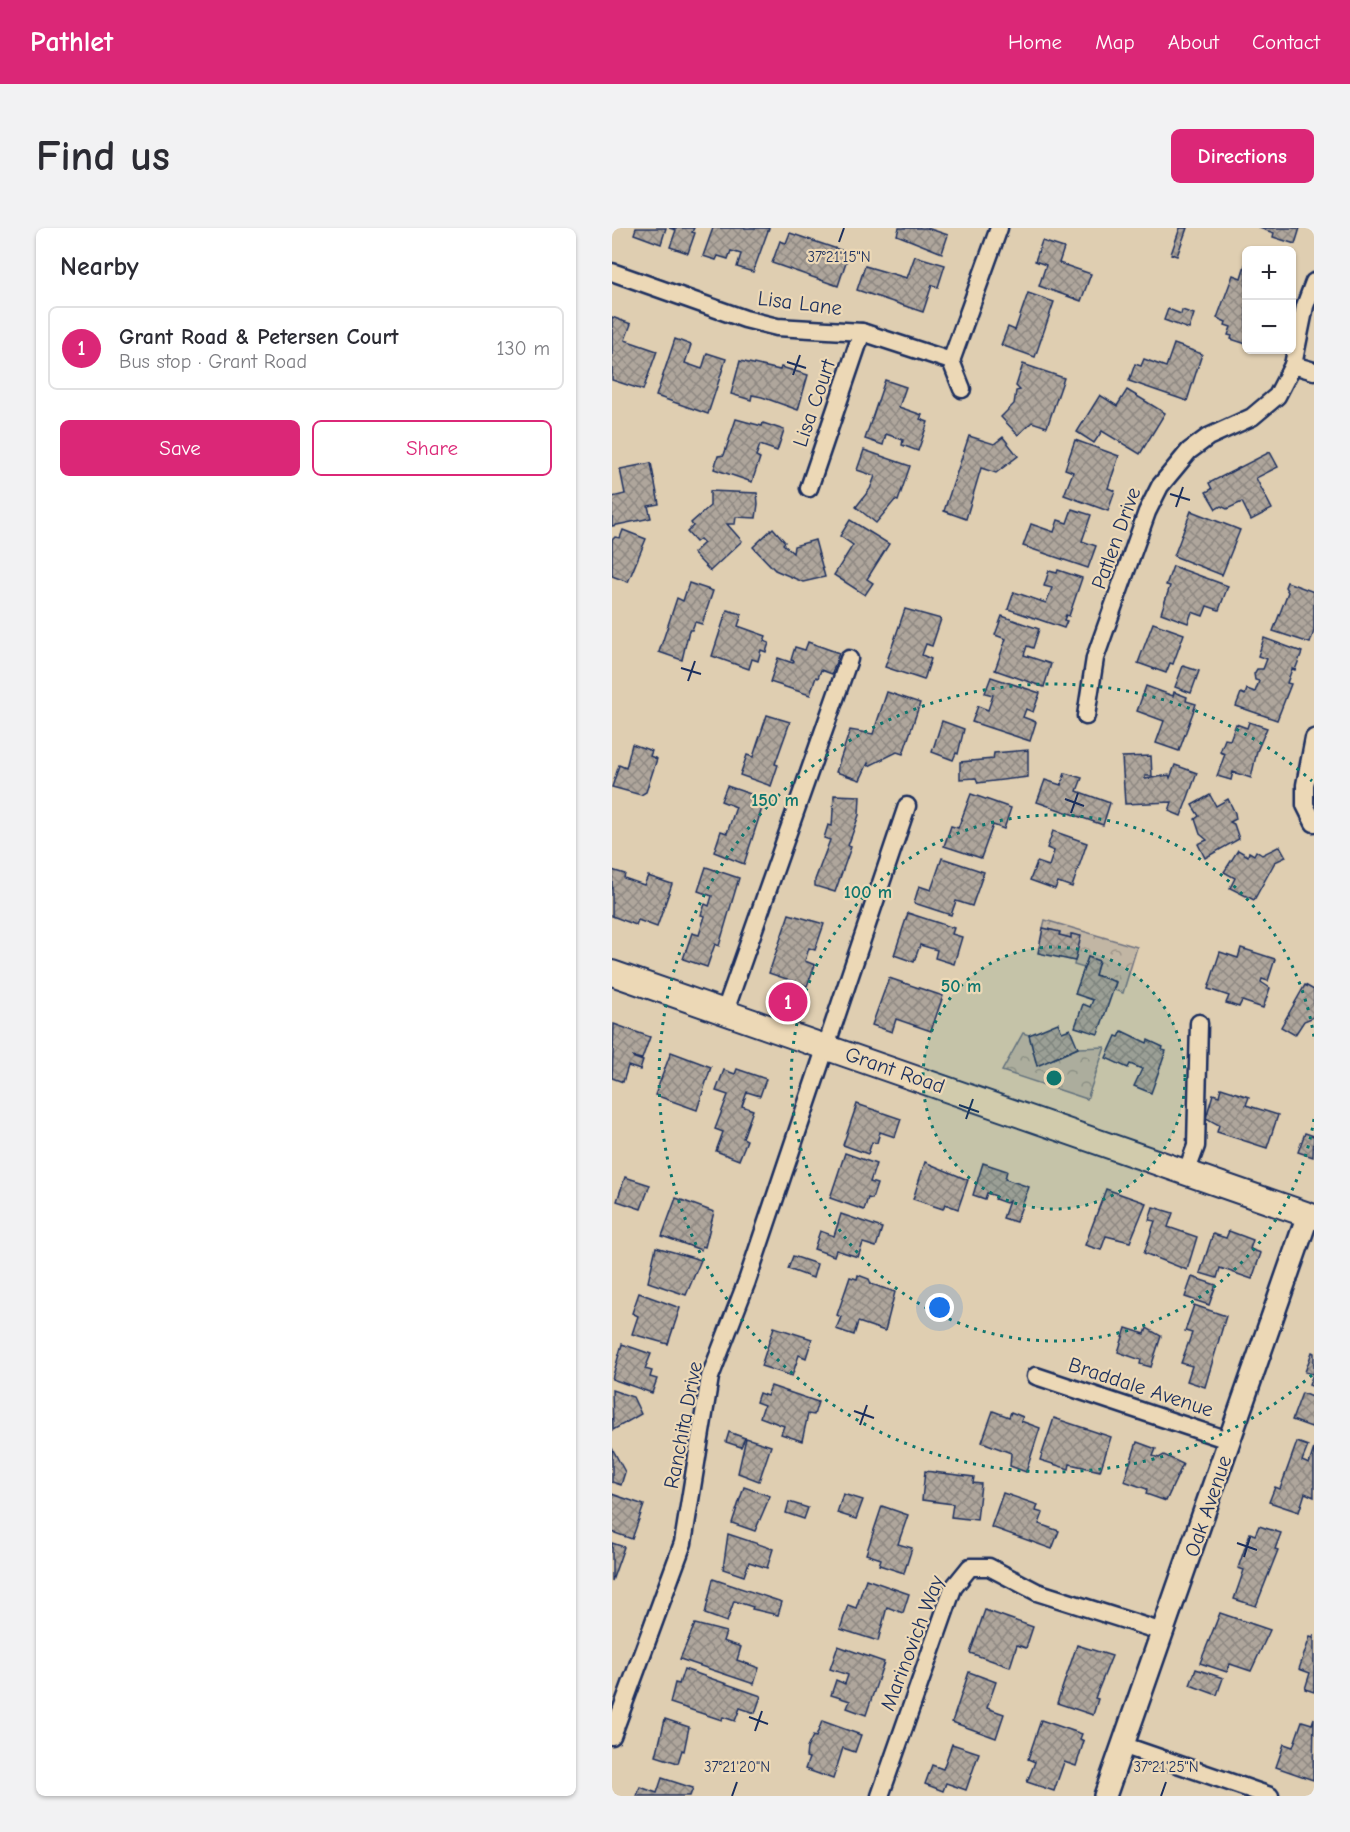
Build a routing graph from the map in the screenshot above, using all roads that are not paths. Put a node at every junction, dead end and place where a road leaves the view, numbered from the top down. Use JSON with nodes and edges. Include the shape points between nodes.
{"nodes":[{"id":1,"x":999,"y":228,"type":"edge"},
{"id":2,"x":612,"y":272,"type":"edge"},
{"id":3,"x":1314,"y":282,"type":"edge"},
{"id":4,"x":862,"y":332,"type":"junction"},
{"id":5,"x":951,"y":361,"type":"junction"},
{"id":6,"x":1293,"y":364,"type":"junction"},
{"id":7,"x":1314,"y":371,"type":"edge"},
{"id":8,"x":962,"y":389,"type":"dead end"},
{"id":9,"x":809,"y":488,"type":"dead end"},
{"id":10,"x":849,"y":659,"type":"dead end"},
{"id":11,"x":1086,"y":716,"type":"dead end"},
{"id":12,"x":1314,"y":738,"type":"edge"},
{"id":13,"x":907,"y":806,"type":"dead end"},
{"id":14,"x":1314,"y":823,"type":"edge"},
{"id":15,"x":612,"y":973,"type":"edge"},
{"id":16,"x":725,"y":1011,"type":"junction"},
{"id":17,"x":1199,"y":1023,"type":"dead end"},
{"id":18,"x":826,"y":1046,"type":"junction"},
{"id":19,"x":1186,"y":1173,"type":"junction"},
{"id":20,"x":1311,"y":1216,"type":"edge"},
{"id":21,"x":1036,"y":1376,"type":"dead end"},
{"id":22,"x":1231,"y":1441,"type":"junction"},
{"id":23,"x":1163,"y":1632,"type":"junction"},
{"id":24,"x":612,"y":1736,"type":"edge"},
{"id":25,"x":1122,"y":1745,"type":"junction"},
{"id":26,"x":880,"y":1796,"type":"edge"},
{"id":27,"x":1105,"y":1796,"type":"edge"},
{"id":28,"x":1270,"y":1796,"type":"edge"}],
"edges":[{"from":1,"to":5,"type":"street"},
{"from":2,"to":4,"type":"street","name":"Lisa Lane","via":[[777,327]]},
{"from":3,"to":6,"type":"street","name":"Patlen Drive"},
{"from":4,"to":5,"type":"street","name":"Lisa Lane"},
{"from":4,"to":9,"type":"street","name":"Lisa Court"},
{"from":5,"to":8,"type":"street"},
{"from":6,"to":7,"type":"street"},
{"from":6,"to":11,"type":"street","name":"Patlen Drive","via":[[1277,396],[1252,417],[1209,437],[1189,452],[1160,486],[1095,658]]},
{"from":10,"to":16,"type":"street"},
{"from":12,"to":14,"type":"street","via":[[1305,785],[1305,805]]},
{"from":13,"to":18,"type":"street","name":"Ranchita Drive"},
{"from":15,"to":16,"type":"main road","name":"Grant Road"},
{"from":16,"to":18,"type":"main road","name":"Grant Road"},
{"from":17,"to":19,"type":"street","via":[[1196,1146]]},
{"from":18,"to":19,"type":"main road","name":"Grant Road"},
{"from":18,"to":24,"type":"street","name":"Ranchita Drive","via":[[747,1281],[710,1377],[683,1543]]},
{"from":19,"to":20,"type":"main road","name":"Grant Road"},
{"from":20,"to":22,"type":"street","name":"Oak Avenue"},
{"from":21,"to":22,"type":"street","name":"Braddale Avenue"},
{"from":22,"to":23,"type":"street","name":"Oak Avenue"},
{"from":23,"to":25,"type":"street","name":"Oak Avenue"},
{"from":23,"to":26,"type":"street","name":"Marinovich Way","via":[[1037,1592],[989,1567],[970,1567],[953,1588]]},
{"from":25,"to":27,"type":"street","name":"Oak Avenue"},
{"from":25,"to":28,"type":"street"}]}
